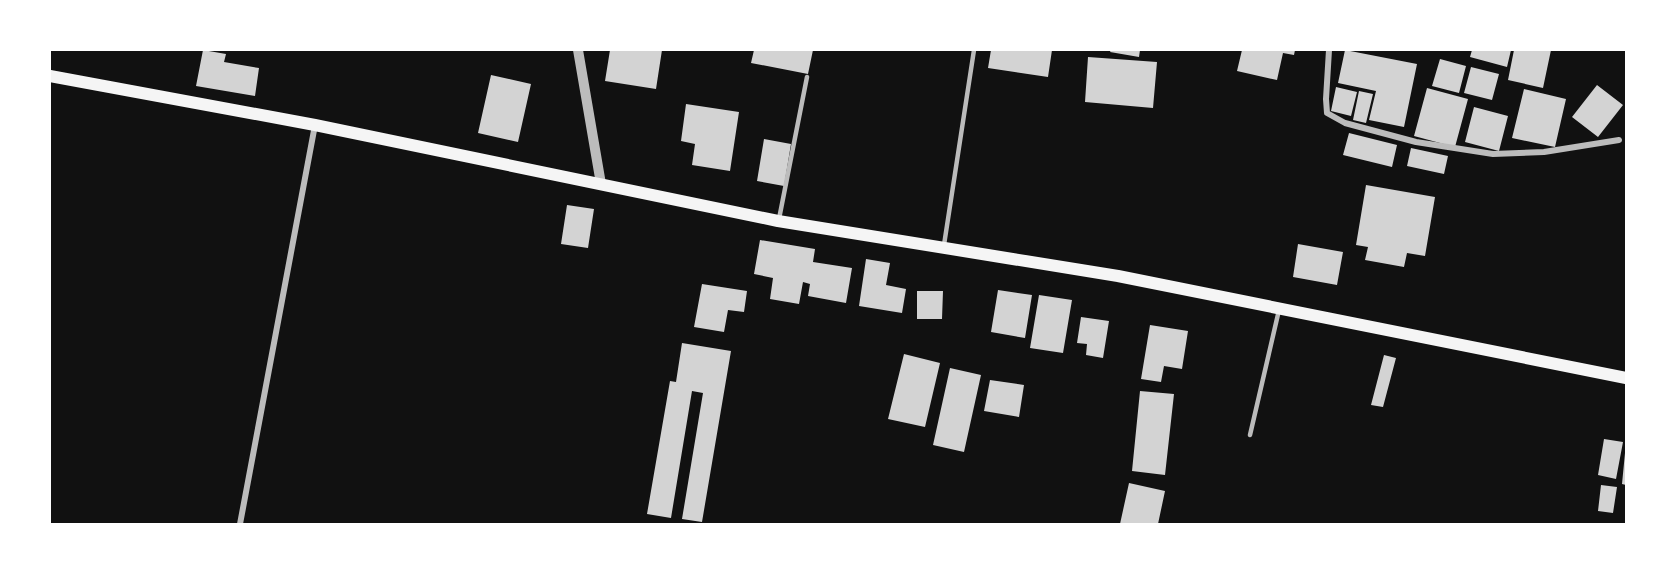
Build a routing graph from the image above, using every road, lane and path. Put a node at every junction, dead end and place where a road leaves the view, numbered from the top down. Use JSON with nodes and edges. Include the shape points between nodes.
{"nodes":[{"id":1,"x":578,"y":50,"type":"edge"},
{"id":2,"x":974,"y":50,"type":"edge"},
{"id":3,"x":1329,"y":50,"type":"edge"},
{"id":4,"x":50,"y":76,"type":"edge"},
{"id":5,"x":807,"y":77,"type":"dead end"},
{"id":6,"x":315,"y":125,"type":"junction"},
{"id":7,"x":1619,"y":140,"type":"dead end"},
{"id":8,"x":601,"y":184,"type":"junction"},
{"id":9,"x":778,"y":221,"type":"junction"},
{"id":10,"x":944,"y":248,"type":"junction"},
{"id":11,"x":1279,"y":307,"type":"junction"},
{"id":12,"x":1626,"y":378,"type":"edge"},
{"id":13,"x":1250,"y":435,"type":"dead end"},
{"id":14,"x":240,"y":525,"type":"edge"}],
"edges":[{"from":1,"to":8,"type":"street"},
{"from":2,"to":10,"type":"lane"},
{"from":3,"to":7,"type":"street","via":[[1327,113],[1345,123],[1437,147],[1492,154],[1544,152]]},
{"from":4,"to":6,"type":"main road"},
{"from":5,"to":9,"type":"lane"},
{"from":6,"to":8,"type":"main road"},
{"from":6,"to":14,"type":"street"},
{"from":8,"to":9,"type":"main road"},
{"from":9,"to":10,"type":"main road"},
{"from":10,"to":11,"type":"main road"},
{"from":11,"to":12,"type":"main road"},
{"from":11,"to":13,"type":"lane"}]}
